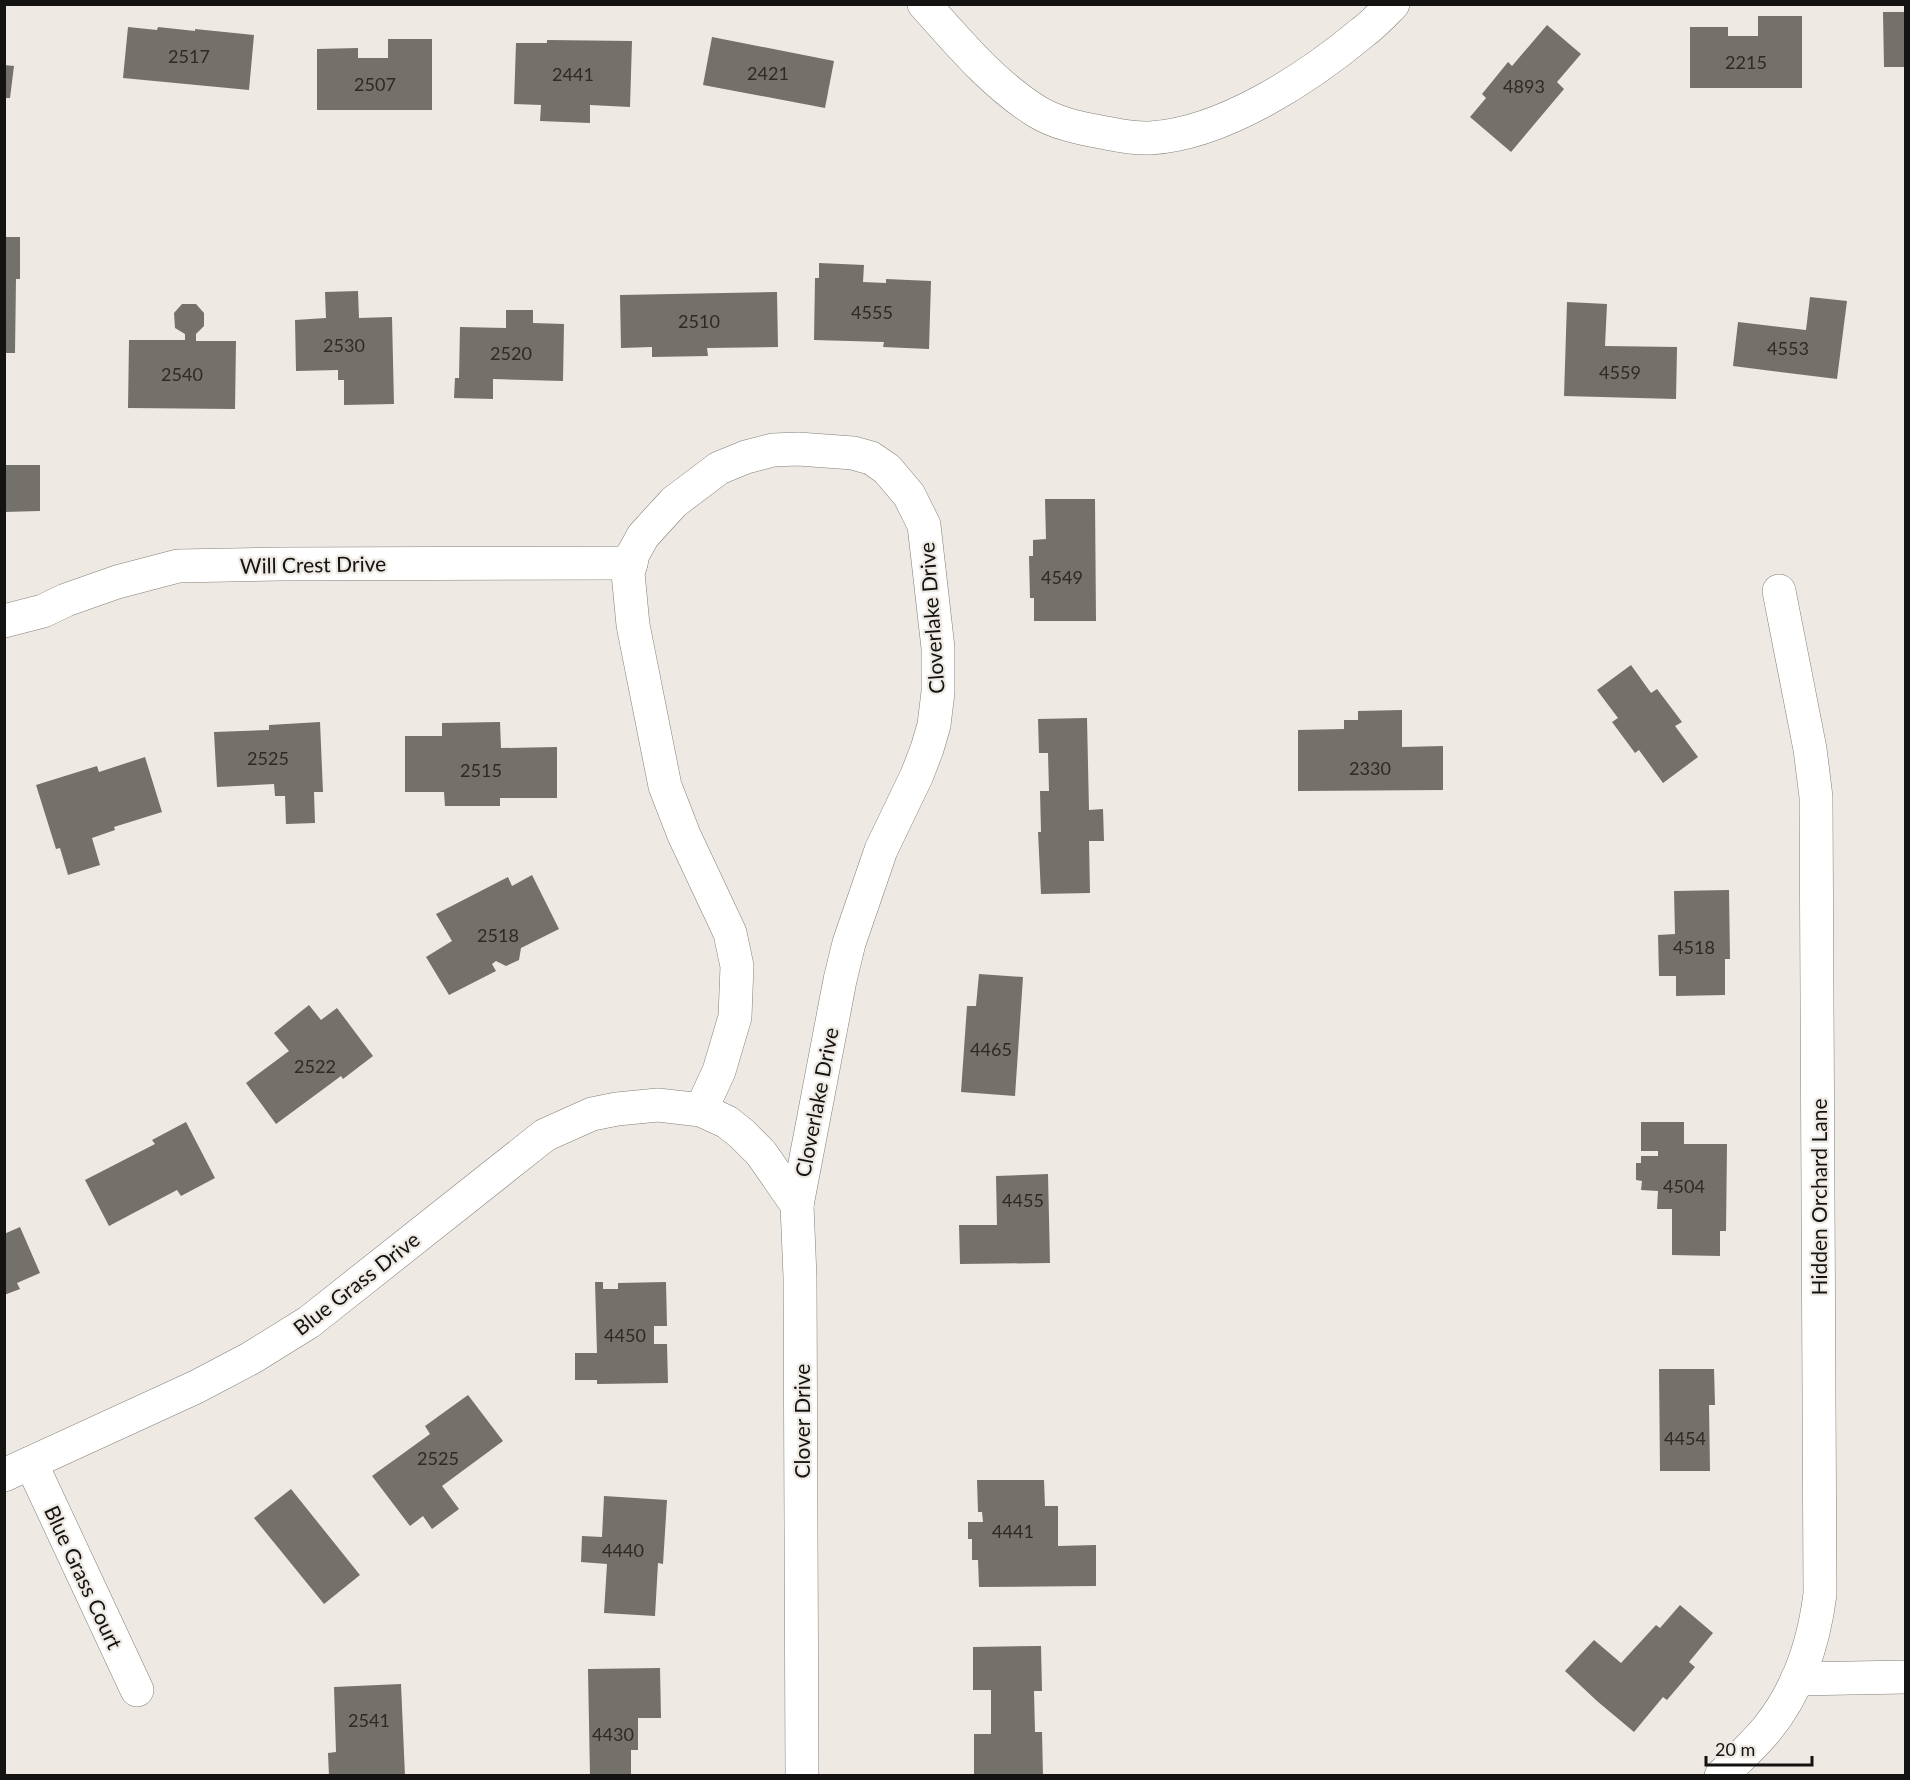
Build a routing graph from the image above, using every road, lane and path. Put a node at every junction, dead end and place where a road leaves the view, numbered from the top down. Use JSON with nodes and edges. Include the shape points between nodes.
{"nodes":[{"id":1,"x":924,"y":4,"type":"edge"},
{"id":2,"x":1393,"y":4,"type":"edge"},
{"id":3,"x":631,"y":563,"type":"junction"},
{"id":4,"x":1779,"y":591,"type":"dead end"},
{"id":5,"x":4,"y":621,"type":"edge"},
{"id":6,"x":701,"y":1110,"type":"junction"},
{"id":7,"x":797,"y":1205,"type":"junction"},
{"id":8,"x":18,"y":1469,"type":"edge"},
{"id":9,"x":1905,"y":1677,"type":"edge"},
{"id":10,"x":1797,"y":1678,"type":"junction"},
{"id":11,"x":137,"y":1690,"type":"dead end"},
{"id":12,"x":802,"y":1776,"type":"edge"},
{"id":13,"x":1722,"y":1776,"type":"edge"}],
"edges":[{"from":1,"to":2,"type":"street","via":[[994,78],[1035,110],[1083,129],[1134,138],[1185,133],[1234,115],[1322,65]]},
{"from":3,"to":5,"type":"street","name":"Will Crest Drive","via":[[178,566],[117,582],[43,611]]},
{"from":3,"to":6,"type":"street","name":"Cloverlake Drive","via":[[628,573],[633,626],[665,786],[730,933],[737,966],[735,1017],[719,1071]]},
{"from":3,"to":7,"type":"street","name":"Cloverlake Drive","via":[[644,536],[674,502],[719,468],[772,450],[833,451],[871,458],[897,479],[924,525],[939,672],[934,725],[917,775],[873,868],[849,943]]},
{"from":4,"to":10,"type":"street","name":"Hidden Orchard Lane","via":[[1816,797],[1821,1567],[1816,1623]]},
{"from":6,"to":7,"type":"street","via":[[742,1134],[761,1153]]},
{"from":6,"to":8,"type":"street","name":"Blue Grass Drive","via":[[658,1105],[618,1109],[592,1114],[545,1135],[300,1328],[196,1388]]},
{"from":7,"to":12,"type":"street","name":"Clover Drive"},
{"from":8,"to":11,"type":"street","name":"Blue Grass Court"},
{"from":9,"to":10,"type":"street"},
{"from":10,"to":13,"type":"street","name":"Hidden Orchard Lane","via":[[1767,1729]]}]}
